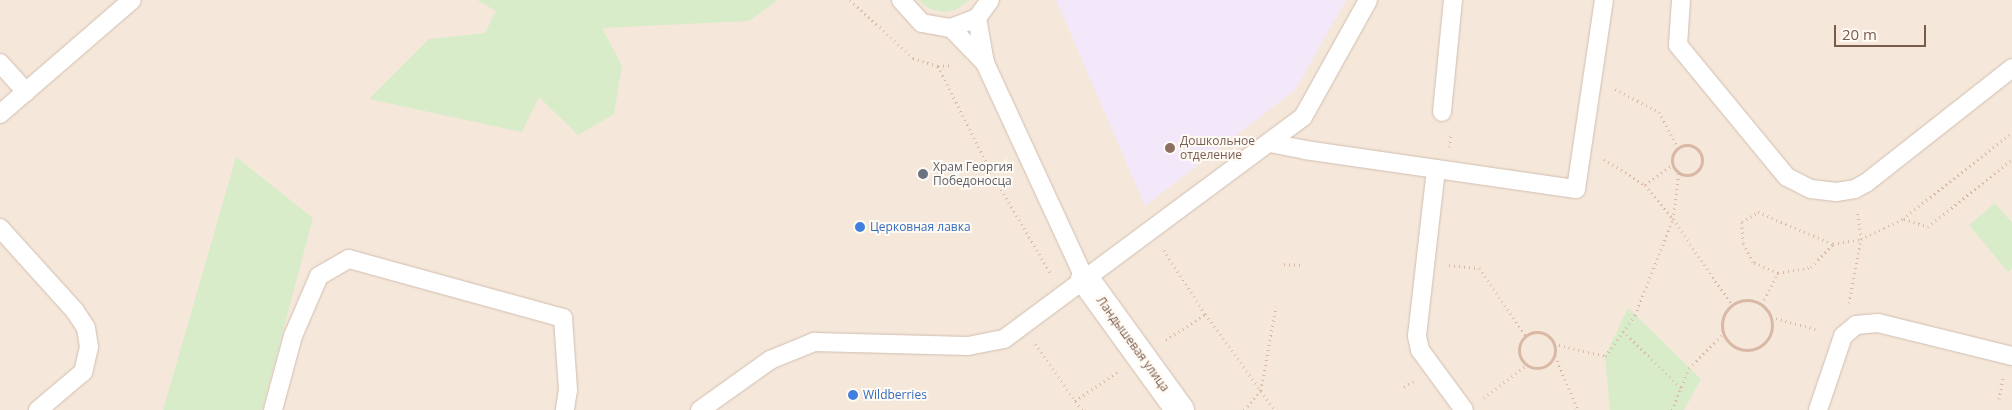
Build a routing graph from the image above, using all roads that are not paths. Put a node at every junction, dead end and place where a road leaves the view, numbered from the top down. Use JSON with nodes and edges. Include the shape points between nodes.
{"nodes":[{"id":1,"x":132,"y":0,"type":"edge"},
{"id":2,"x":901,"y":0,"type":"edge"},
{"id":3,"x":990,"y":0,"type":"edge"},
{"id":4,"x":1368,"y":0,"type":"edge"},
{"id":5,"x":1453,"y":0,"type":"edge"},
{"id":6,"x":1604,"y":0,"type":"edge"},
{"id":7,"x":1681,"y":0,"type":"edge"},
{"id":8,"x":978,"y":18,"type":"junction"},
{"id":9,"x":950,"y":28,"type":"junction"},
{"id":10,"x":0,"y":63,"type":"edge"},
{"id":11,"x":985,"y":63,"type":"junction"},
{"id":12,"x":2012,"y":68,"type":"edge"},
{"id":13,"x":26,"y":92,"type":"junction"},
{"id":14,"x":1442,"y":112,"type":"road end"},
{"id":15,"x":0,"y":114,"type":"edge"},
{"id":16,"x":1270,"y":143,"type":"junction"},
{"id":17,"x":1441,"y":170,"type":"junction"},
{"id":18,"x":0,"y":228,"type":"edge"},
{"id":19,"x":1075,"y":287,"type":"junction"},
{"id":20,"x":2012,"y":356,"type":"edge"},
{"id":21,"x":38,"y":410,"type":"edge"},
{"id":22,"x":273,"y":410,"type":"edge"},
{"id":23,"x":565,"y":410,"type":"edge"},
{"id":24,"x":700,"y":410,"type":"edge"},
{"id":25,"x":1180,"y":410,"type":"edge"},
{"id":26,"x":1464,"y":410,"type":"edge"},
{"id":27,"x":1818,"y":410,"type":"edge"}],
"edges":[{"from":1,"to":13,"type":"lane"},
{"from":2,"to":9,"type":"lane","via":[[922,23]]},
{"from":3,"to":8,"type":"lane"},
{"from":4,"to":16,"type":"lane","via":[[1303,117]]},
{"from":5,"to":14,"type":"lane"},
{"from":6,"to":17,"type":"lane","via":[[1576,189]]},
{"from":7,"to":12,"type":"lane","via":[[1678,45],[1787,177],[1811,189],[1836,192],[1866,184]]},
{"from":8,"to":9,"type":"lane"},
{"from":8,"to":11,"type":"lane"},
{"from":9,"to":11,"type":"lane"},
{"from":10,"to":13,"type":"lane"},
{"from":11,"to":19,"type":"lane"},
{"from":13,"to":15,"type":"lane"},
{"from":16,"to":17,"type":"lane"},
{"from":16,"to":19,"type":"lane"},
{"from":17,"to":26,"type":"lane","via":[[1417,336],[1420,350]]},
{"from":18,"to":21,"type":"lane","via":[[75,311],[86,328],[89,347],[83,372]]},
{"from":19,"to":24,"type":"lane","via":[[1004,339],[968,346],[814,342],[770,360]]},
{"from":19,"to":25,"type":"street","name":"Ландышевая улица"},
{"from":20,"to":27,"type":"lane","via":[[1878,323],[1856,325],[1843,336]]},
{"from":22,"to":23,"type":"lane","via":[[293,336],[319,276],[350,259],[564,318],[568,390]]}]}
